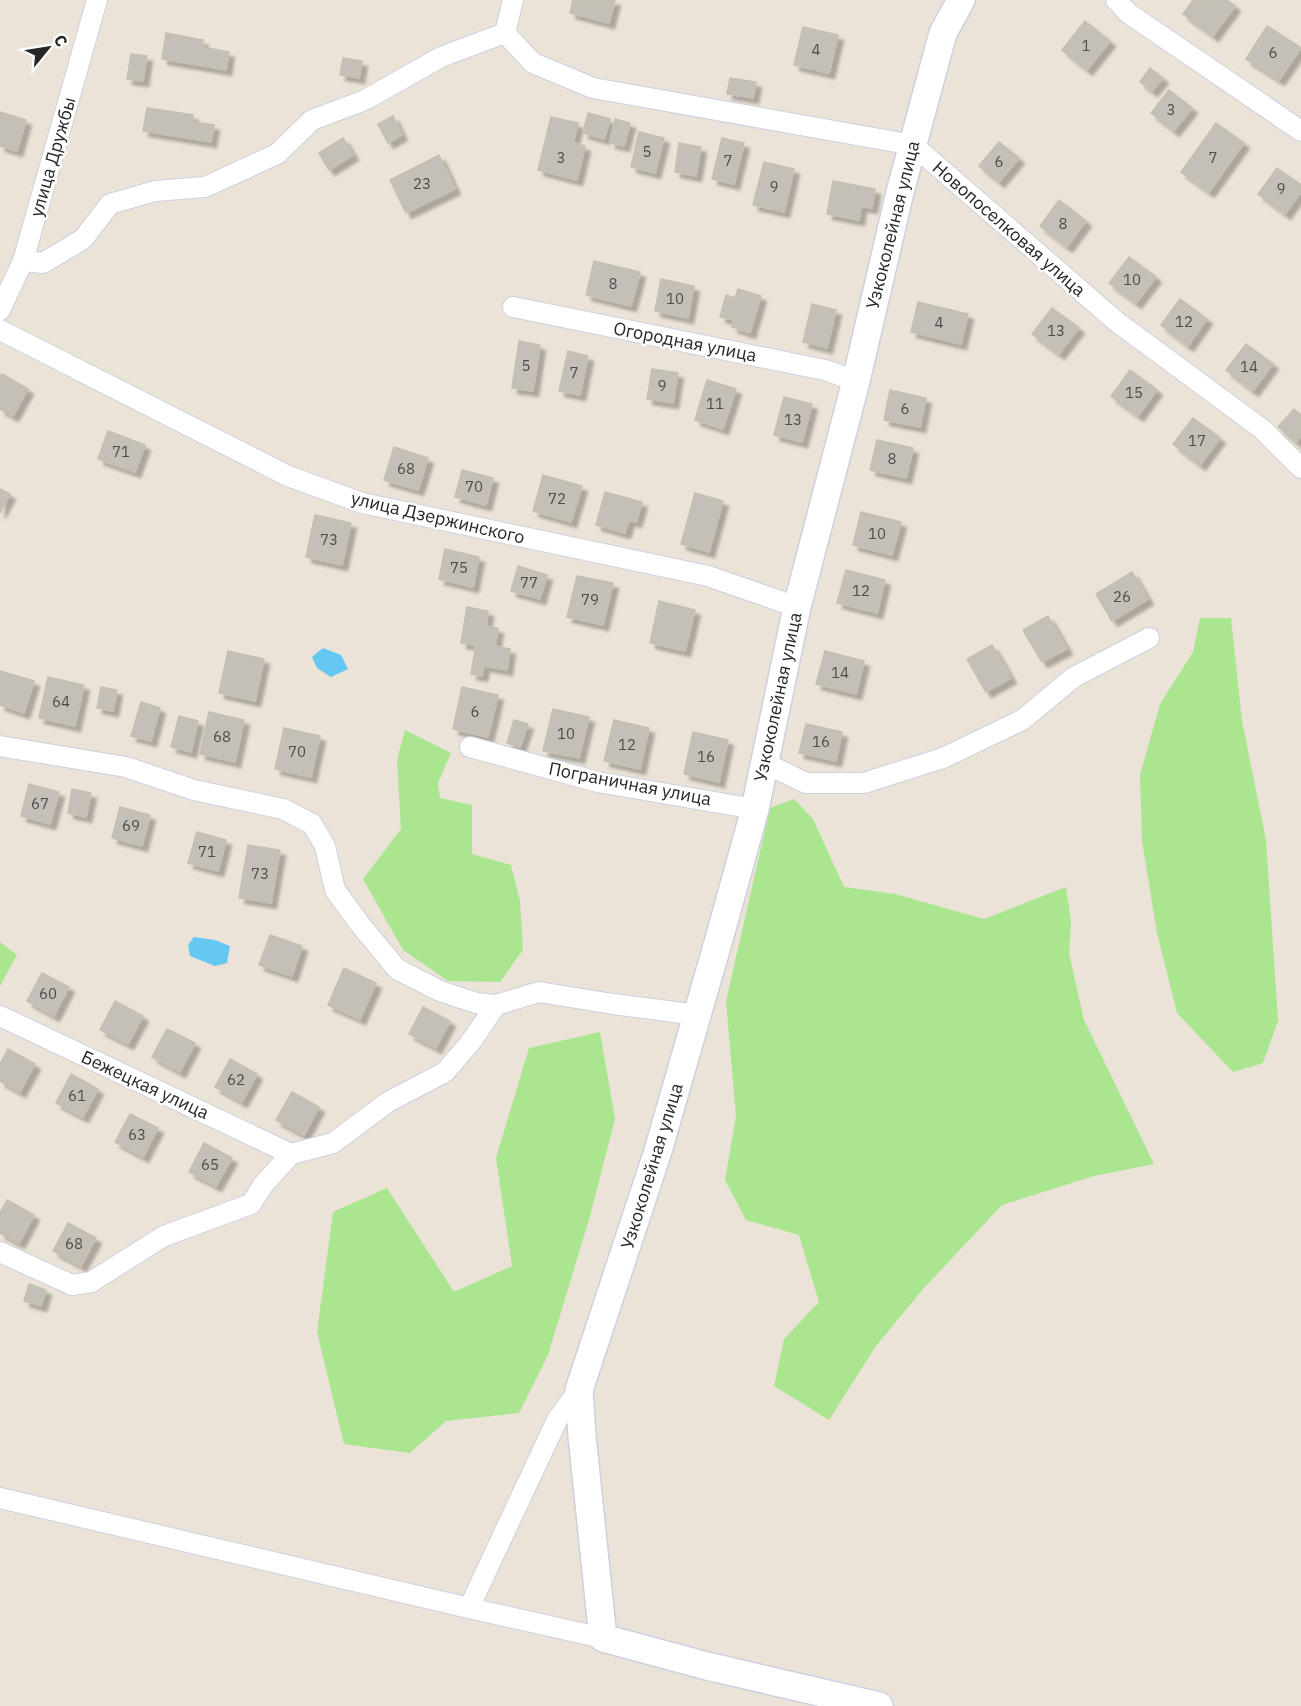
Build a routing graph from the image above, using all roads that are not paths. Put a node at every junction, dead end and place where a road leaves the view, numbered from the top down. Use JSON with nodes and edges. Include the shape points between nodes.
{"nodes":[{"id":1,"x":97,"y":0,"type":"edge"},
{"id":2,"x":513,"y":0,"type":"edge"},
{"id":3,"x":962,"y":0,"type":"edge"},
{"id":4,"x":1116,"y":0,"type":"edge"},
{"id":5,"x":505,"y":33,"type":"junction"},
{"id":6,"x":1301,"y":131,"type":"edge"},
{"id":7,"x":913,"y":145,"type":"junction"},
{"id":8,"x":23,"y":261,"type":"junction"},
{"id":9,"x":513,"y":307,"type":"dead end"},
{"id":10,"x":0,"y":310,"type":"edge"},
{"id":11,"x":0,"y":330,"type":"edge"},
{"id":12,"x":856,"y":381,"type":"junction"},
{"id":13,"x":1301,"y":468,"type":"edge"},
{"id":14,"x":797,"y":607,"type":"junction"},
{"id":15,"x":1149,"y":638,"type":"dead end"},
{"id":16,"x":0,"y":746,"type":"edge"},
{"id":17,"x":470,"y":747,"type":"dead end"},
{"id":18,"x":765,"y":763,"type":"junction"},
{"id":19,"x":755,"y":809,"type":"junction"},
{"id":20,"x":496,"y":1005,"type":"junction"},
{"id":21,"x":698,"y":1015,"type":"junction"},
{"id":22,"x":0,"y":1016,"type":"edge"},
{"id":23,"x":291,"y":1154,"type":"junction"},
{"id":24,"x":0,"y":1252,"type":"edge"},
{"id":25,"x":579,"y":1390,"type":"junction"},
{"id":26,"x":0,"y":1498,"type":"edge"},
{"id":27,"x":468,"y":1608,"type":"junction"},
{"id":28,"x":603,"y":1638,"type":"junction"},
{"id":29,"x":879,"y":1706,"type":"edge"}],
"edges":[{"from":1,"to":8,"type":"street","name":"улица Дружбы"},
{"from":2,"to":5,"type":"street"},
{"from":3,"to":7,"type":"street","name":"Узкоколейная улица","via":[[943,33]]},
{"from":4,"to":6,"type":"street","via":[[1128,13]]},
{"from":5,"to":7,"type":"street","via":[[533,63],[593,87]]},
{"from":5,"to":8,"type":"street","via":[[441,57],[365,100],[312,120],[277,154],[206,187],[155,191],[110,204],[83,239],[43,263]]},
{"from":7,"to":12,"type":"street","name":"Узкоколейная улица"},
{"from":7,"to":13,"type":"street","name":"Новопоселковая улица","via":[[1117,322],[1262,429]]},
{"from":8,"to":10,"type":"street","name":"улица Дружбы"},
{"from":9,"to":12,"type":"street","name":"Огородная улица","via":[[825,370]]},
{"from":11,"to":14,"type":"street","name":"улица Дзержинского","via":[[288,476],[362,503],[708,576]]},
{"from":12,"to":14,"type":"street","name":"Узкоколейная улица"},
{"from":14,"to":18,"type":"street","name":"Узкоколейная улица"},
{"from":15,"to":18,"type":"street","via":[[1074,677],[1022,720],[943,758],[864,783],[806,783]]},
{"from":16,"to":20,"type":"street","via":[[126,767],[194,790],[283,809],[312,824],[325,846],[335,890],[397,969],[440,991]]},
{"from":17,"to":19,"type":"street","name":"Пограничная улица","via":[[598,782]]},
{"from":18,"to":19,"type":"street","name":"Узкоколейная улица"},
{"from":19,"to":21,"type":"street","name":"Узкоколейная улица"},
{"from":20,"to":21,"type":"street","via":[[539,992]]},
{"from":20,"to":23,"type":"street","via":[[445,1072],[388,1102],[333,1143]]},
{"from":21,"to":25,"type":"street","name":"Узкоколейная улица","via":[[658,1151]]},
{"from":22,"to":23,"type":"street","name":"Бежецкая улица"},
{"from":23,"to":24,"type":"street","via":[[262,1185],[251,1204],[164,1236],[91,1282],[72,1285]]},
{"from":25,"to":27,"type":"street","via":[[557,1420]]},
{"from":25,"to":28,"type":"street"},
{"from":26,"to":27,"type":"street"},
{"from":27,"to":28,"type":"street"},
{"from":28,"to":29,"type":"street"}]}
